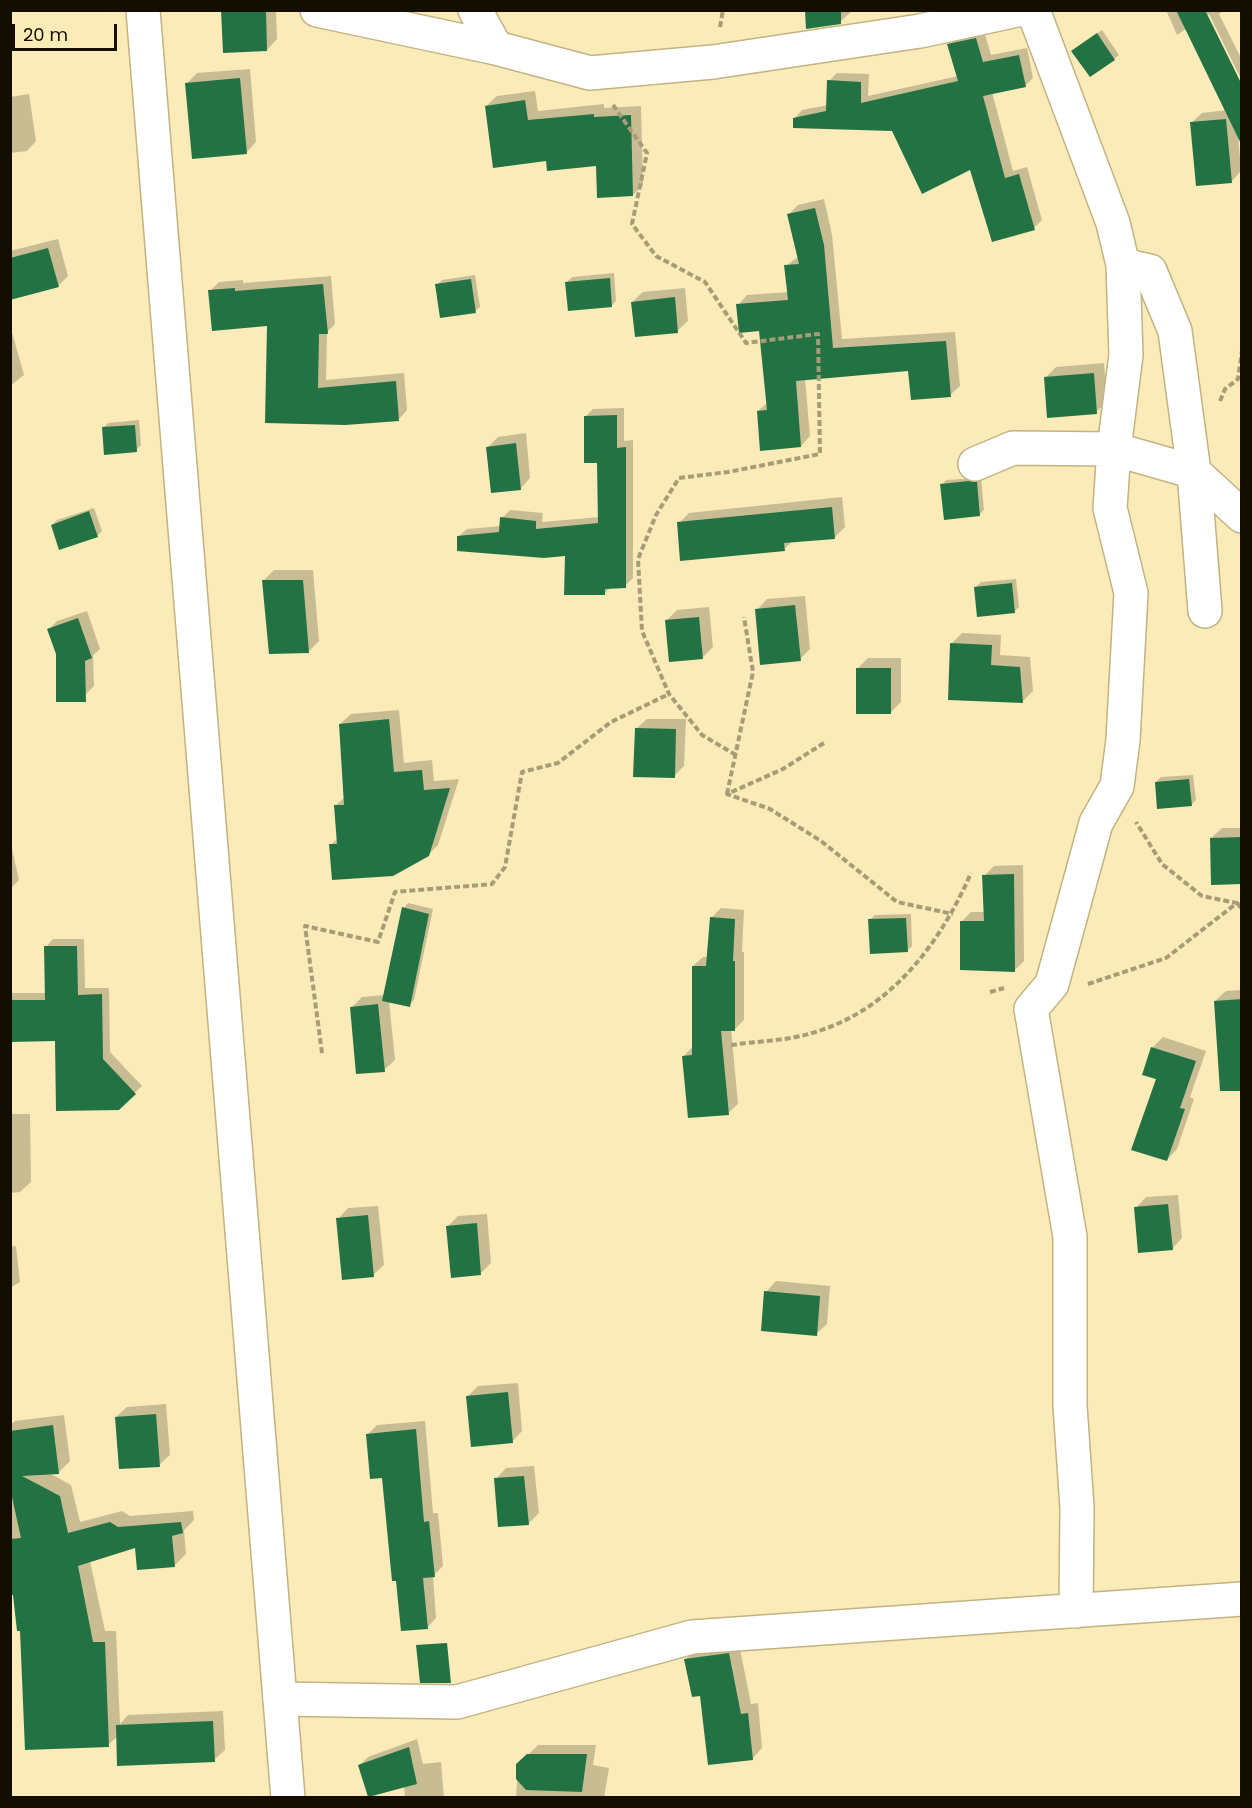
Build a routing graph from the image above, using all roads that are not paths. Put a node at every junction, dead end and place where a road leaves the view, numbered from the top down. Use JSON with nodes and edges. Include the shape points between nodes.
{"nodes":[{"id":1,"x":143,"y":10,"type":"edge"},
{"id":2,"x":317,"y":10,"type":"edge"},
{"id":3,"x":475,"y":10,"type":"edge"},
{"id":4,"x":1017,"y":10,"type":"edge"},
{"id":5,"x":1033,"y":10,"type":"edge"},
{"id":6,"x":496,"y":48,"type":"junction"},
{"id":7,"x":1123,"y":265,"type":"junction"},
{"id":8,"x":1114,"y":449,"type":"junction"},
{"id":9,"x":975,"y":464,"type":"dead end"},
{"id":10,"x":1194,"y":472,"type":"junction"},
{"id":11,"x":1242,"y":516,"type":"edge"},
{"id":12,"x":1206,"y":611,"type":"dead end"},
{"id":13,"x":1242,"y":1599,"type":"edge"},
{"id":14,"x":1076,"y":1611,"type":"junction"},
{"id":15,"x":280,"y":1699,"type":"junction"},
{"id":16,"x":288,"y":1797,"type":"edge"}],
"edges":[{"from":1,"to":15,"type":"street"},
{"from":2,"to":6,"type":"street"},
{"from":3,"to":6,"type":"street"},
{"from":4,"to":6,"type":"street","via":[[920,31],[713,62],[590,73]]},
{"from":5,"to":7,"type":"street","via":[[1113,223]]},
{"from":7,"to":8,"type":"street","via":[[1126,355]]},
{"from":7,"to":10,"type":"street","via":[[1150,271],[1175,331]]},
{"from":8,"to":9,"type":"street","via":[[1014,448]]},
{"from":8,"to":10,"type":"street"},
{"from":8,"to":14,"type":"street","via":[[1110,508],[1131,593],[1117,786],[1096,823],[1052,984],[1031,1009],[1070,1237]]},
{"from":10,"to":11,"type":"street"},
{"from":10,"to":12,"type":"street"},
{"from":13,"to":14,"type":"street"},
{"from":14,"to":15,"type":"street","via":[[692,1637],[457,1701]]},
{"from":15,"to":16,"type":"street"}]}
